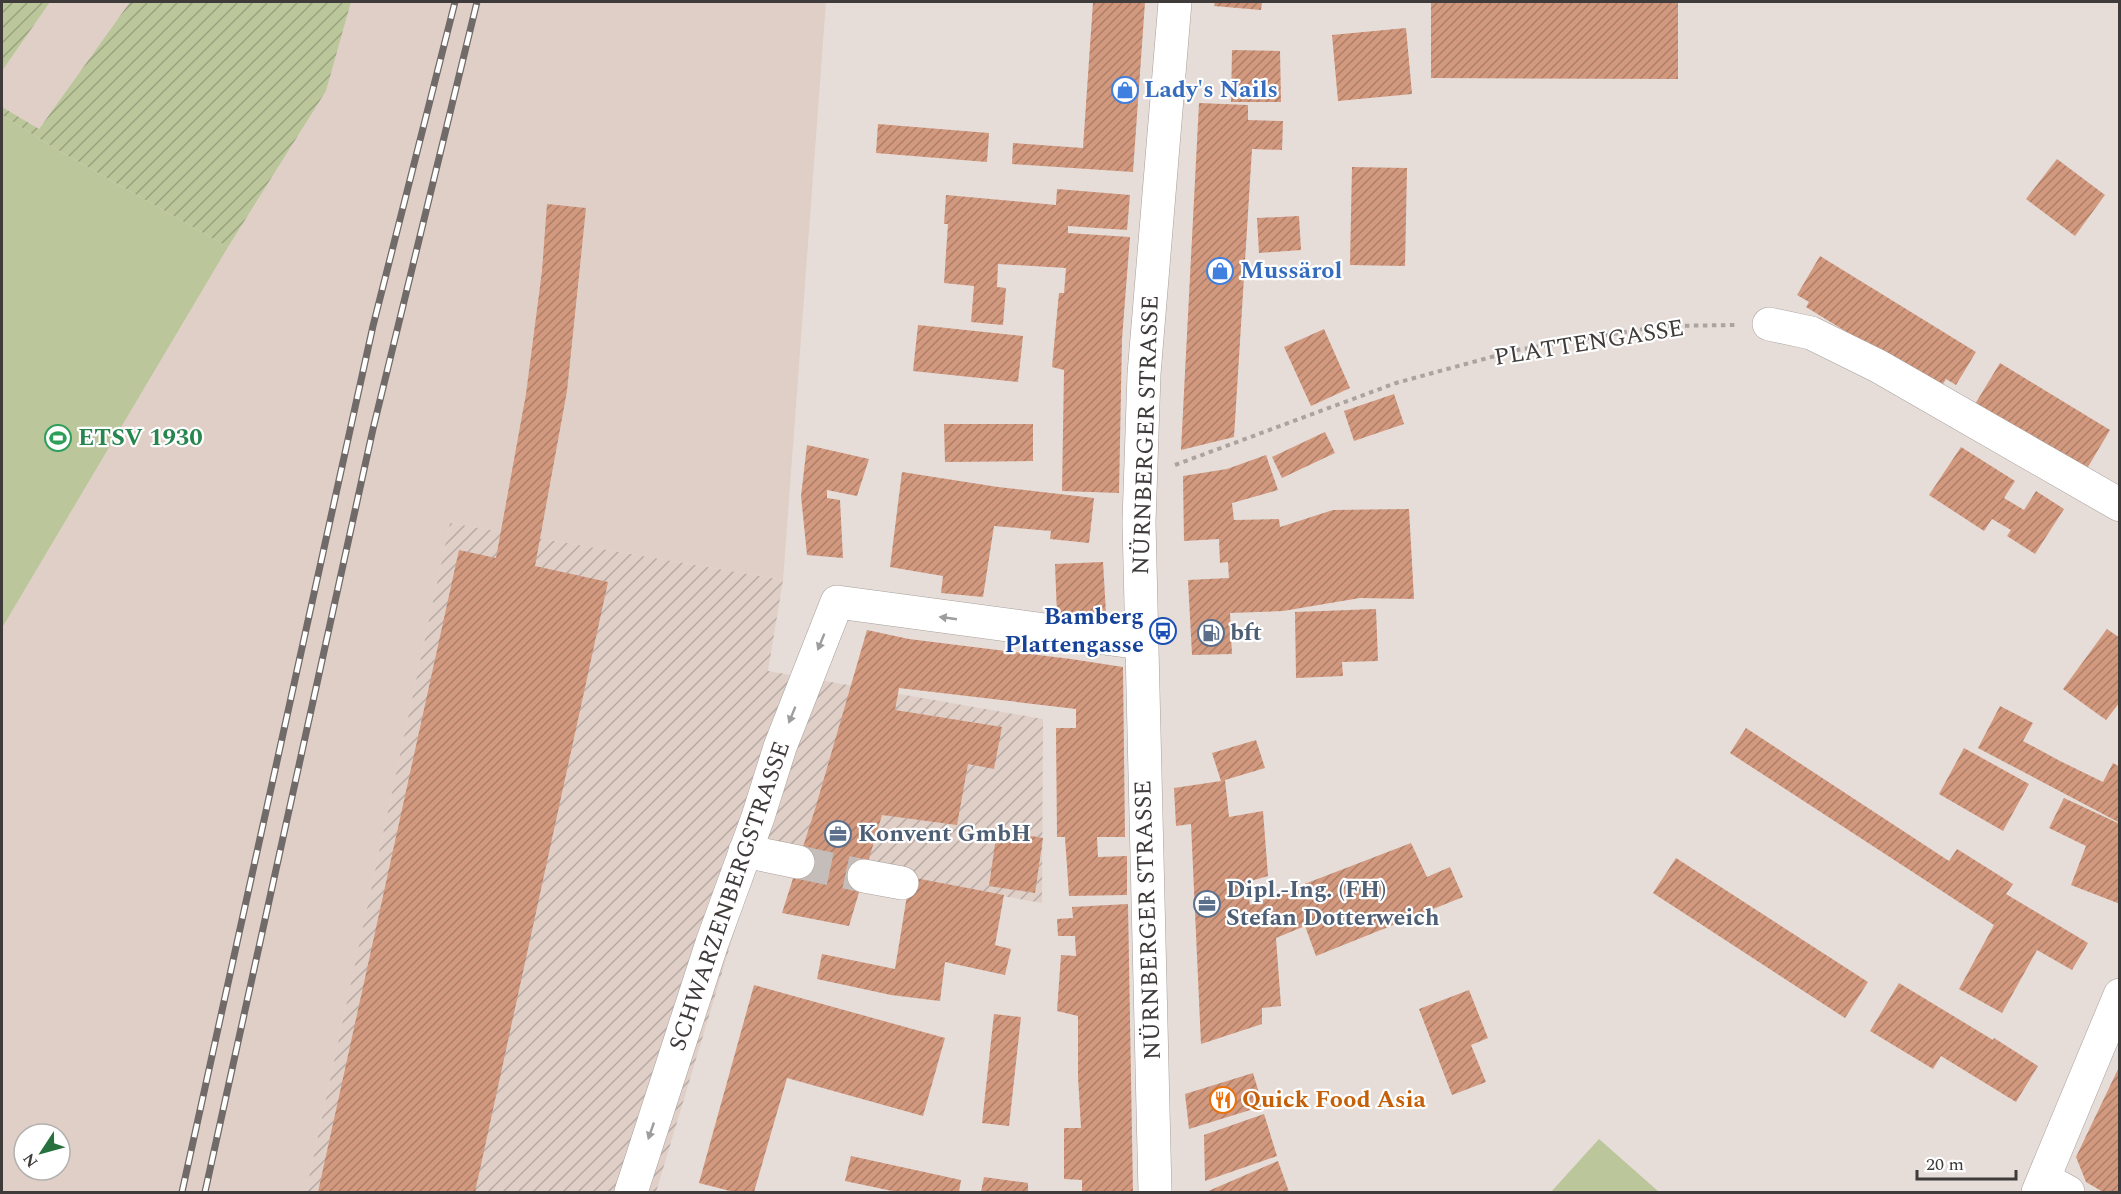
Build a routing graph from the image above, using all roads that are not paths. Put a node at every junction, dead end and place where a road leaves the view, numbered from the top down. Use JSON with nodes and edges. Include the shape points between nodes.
{"nodes":[{"id":1,"x":1174,"y":2,"type":"edge"},
{"id":2,"x":1769,"y":324,"type":"road end"},
{"id":3,"x":2120,"y":505,"type":"edge"},
{"id":4,"x":1141,"y":643,"type":"junction"},
{"id":5,"x":745,"y":851,"type":"junction"},
{"id":6,"x":798,"y":862,"type":"tunnel mouth"},
{"id":7,"x":864,"y":876,"type":"tunnel mouth"},
{"id":8,"x":902,"y":884,"type":"dead end"},
{"id":9,"x":2120,"y":995,"type":"edge"},
{"id":10,"x":2050,"y":1188,"type":"edge"},
{"id":11,"x":631,"y":1192,"type":"edge"},
{"id":12,"x":1155,"y":1192,"type":"edge"}],
"edges":[{"from":1,"to":4,"type":"street","name":"NÜRNBERGER STRASSE","via":[[1144,374],[1139,522]]},
{"from":2,"to":3,"type":"street","via":[[1811,333],[1878,366]]},
{"from":4,"to":5,"type":"street","name":"SCHWARZENBERGSTRASSE","one_way":true,"via":[[837,602],[780,747]]},
{"from":4,"to":12,"type":"street","name":"NÜRNBERGER STRASSE"},
{"from":5,"to":6,"type":"street"},
{"from":5,"to":11,"type":"street","name":"SCHWARZENBERGSTRASSE","one_way":true},
{"from":7,"to":8,"type":"street"},
{"from":9,"to":10,"type":"street"}]}
